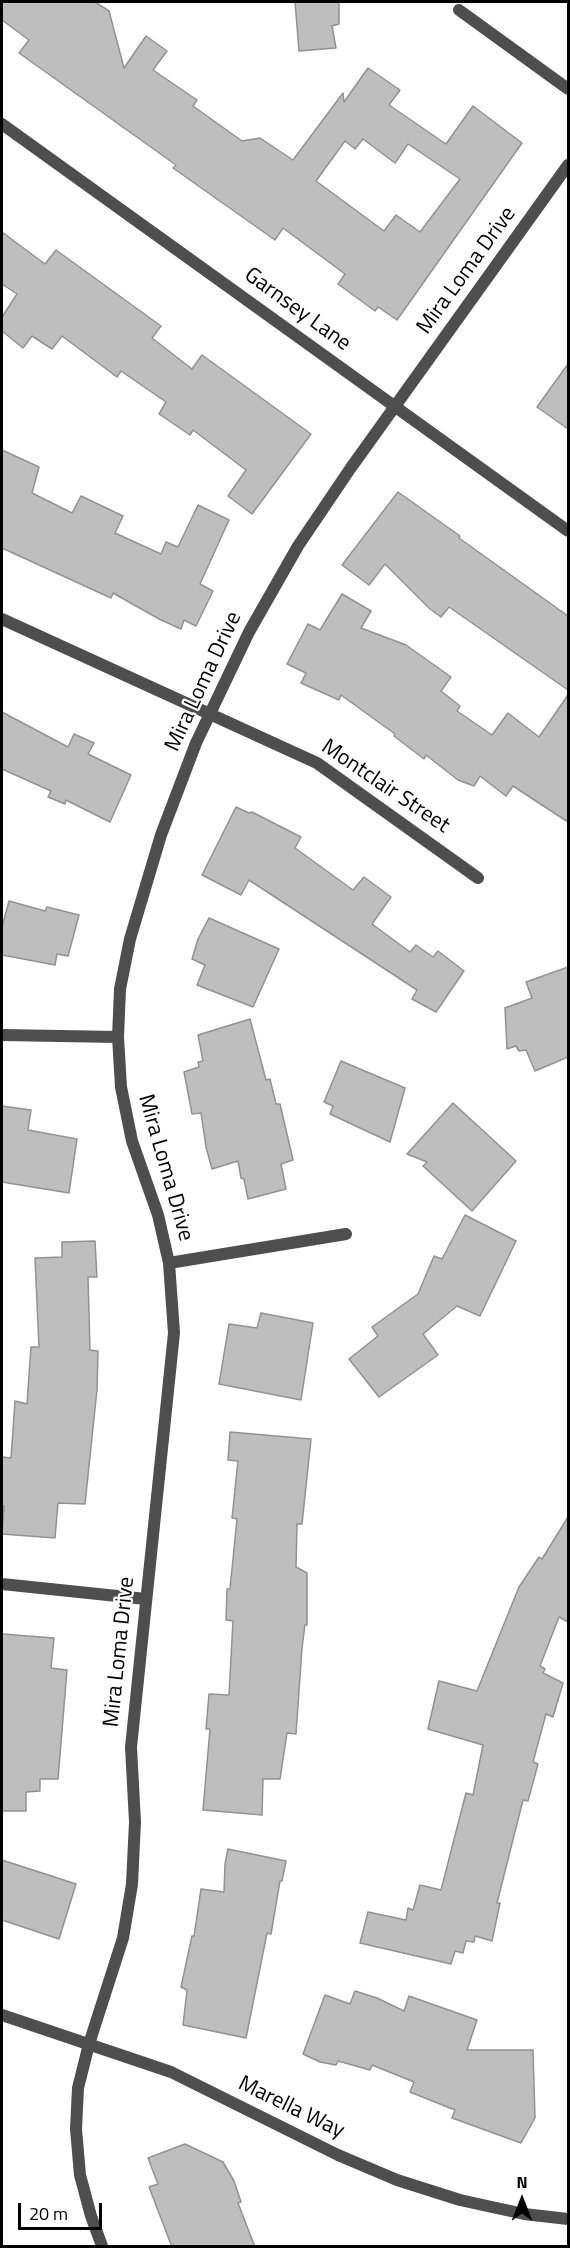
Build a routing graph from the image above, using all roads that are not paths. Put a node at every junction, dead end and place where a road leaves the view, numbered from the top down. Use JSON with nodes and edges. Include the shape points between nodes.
{"nodes":[{"id":1,"x":459,"y":10,"type":"dead end"},
{"id":2,"x":568,"y":89,"type":"edge"},
{"id":3,"x":2,"y":124,"type":"edge"},
{"id":4,"x":568,"y":165,"type":"edge"},
{"id":5,"x":395,"y":406,"type":"junction"},
{"id":6,"x":568,"y":531,"type":"edge"},
{"id":7,"x":2,"y":619,"type":"edge"},
{"id":8,"x":209,"y":713,"type":"junction"},
{"id":9,"x":478,"y":878,"type":"dead end"},
{"id":10,"x":2,"y":1035,"type":"edge"},
{"id":11,"x":118,"y":1037,"type":"junction"},
{"id":12,"x":346,"y":1234,"type":"dead end"},
{"id":13,"x":169,"y":1263,"type":"junction"},
{"id":14,"x":2,"y":1584,"type":"edge"},
{"id":15,"x":146,"y":1599,"type":"junction"},
{"id":16,"x":2,"y":2015,"type":"edge"},
{"id":17,"x":89,"y":2044,"type":"junction"},
{"id":18,"x":568,"y":2219,"type":"edge"},
{"id":19,"x":102,"y":2247,"type":"edge"}],
"edges":[{"from":1,"to":2,"type":"street"},
{"from":3,"to":5,"type":"street","name":"Garnsey Lane"},
{"from":4,"to":5,"type":"street","name":"Mira Loma Drive"},
{"from":5,"to":6,"type":"street","name":"Garnsey Lane"},
{"from":5,"to":8,"type":"street","name":"Mira Loma Drive","via":[[298,546]]},
{"from":7,"to":8,"type":"street","name":"Montclair Street"},
{"from":8,"to":9,"type":"street","name":"Montclair Street","via":[[317,763]]},
{"from":8,"to":11,"type":"street","name":"Mira Loma Drive","via":[[161,835],[130,939],[120,989]]},
{"from":10,"to":11,"type":"street"},
{"from":11,"to":13,"type":"street","name":"Mira Loma Drive","via":[[121,1087],[132,1141],[158,1215]]},
{"from":12,"to":13,"type":"street"},
{"from":13,"to":15,"type":"street","name":"Mira Loma Drive","via":[[174,1334]]},
{"from":14,"to":15,"type":"street"},
{"from":15,"to":17,"type":"street","name":"Mira Loma Drive","via":[[131,1747],[135,1822],[132,1884],[123,1938]]},
{"from":16,"to":17,"type":"street","name":"Marella Way"},
{"from":17,"to":18,"type":"street","name":"Marella Way","via":[[171,2072],[397,2180],[460,2200]]},
{"from":17,"to":19,"type":"street","name":"Mira Loma Drive","via":[[78,2088],[76,2129],[80,2175]]}]}
